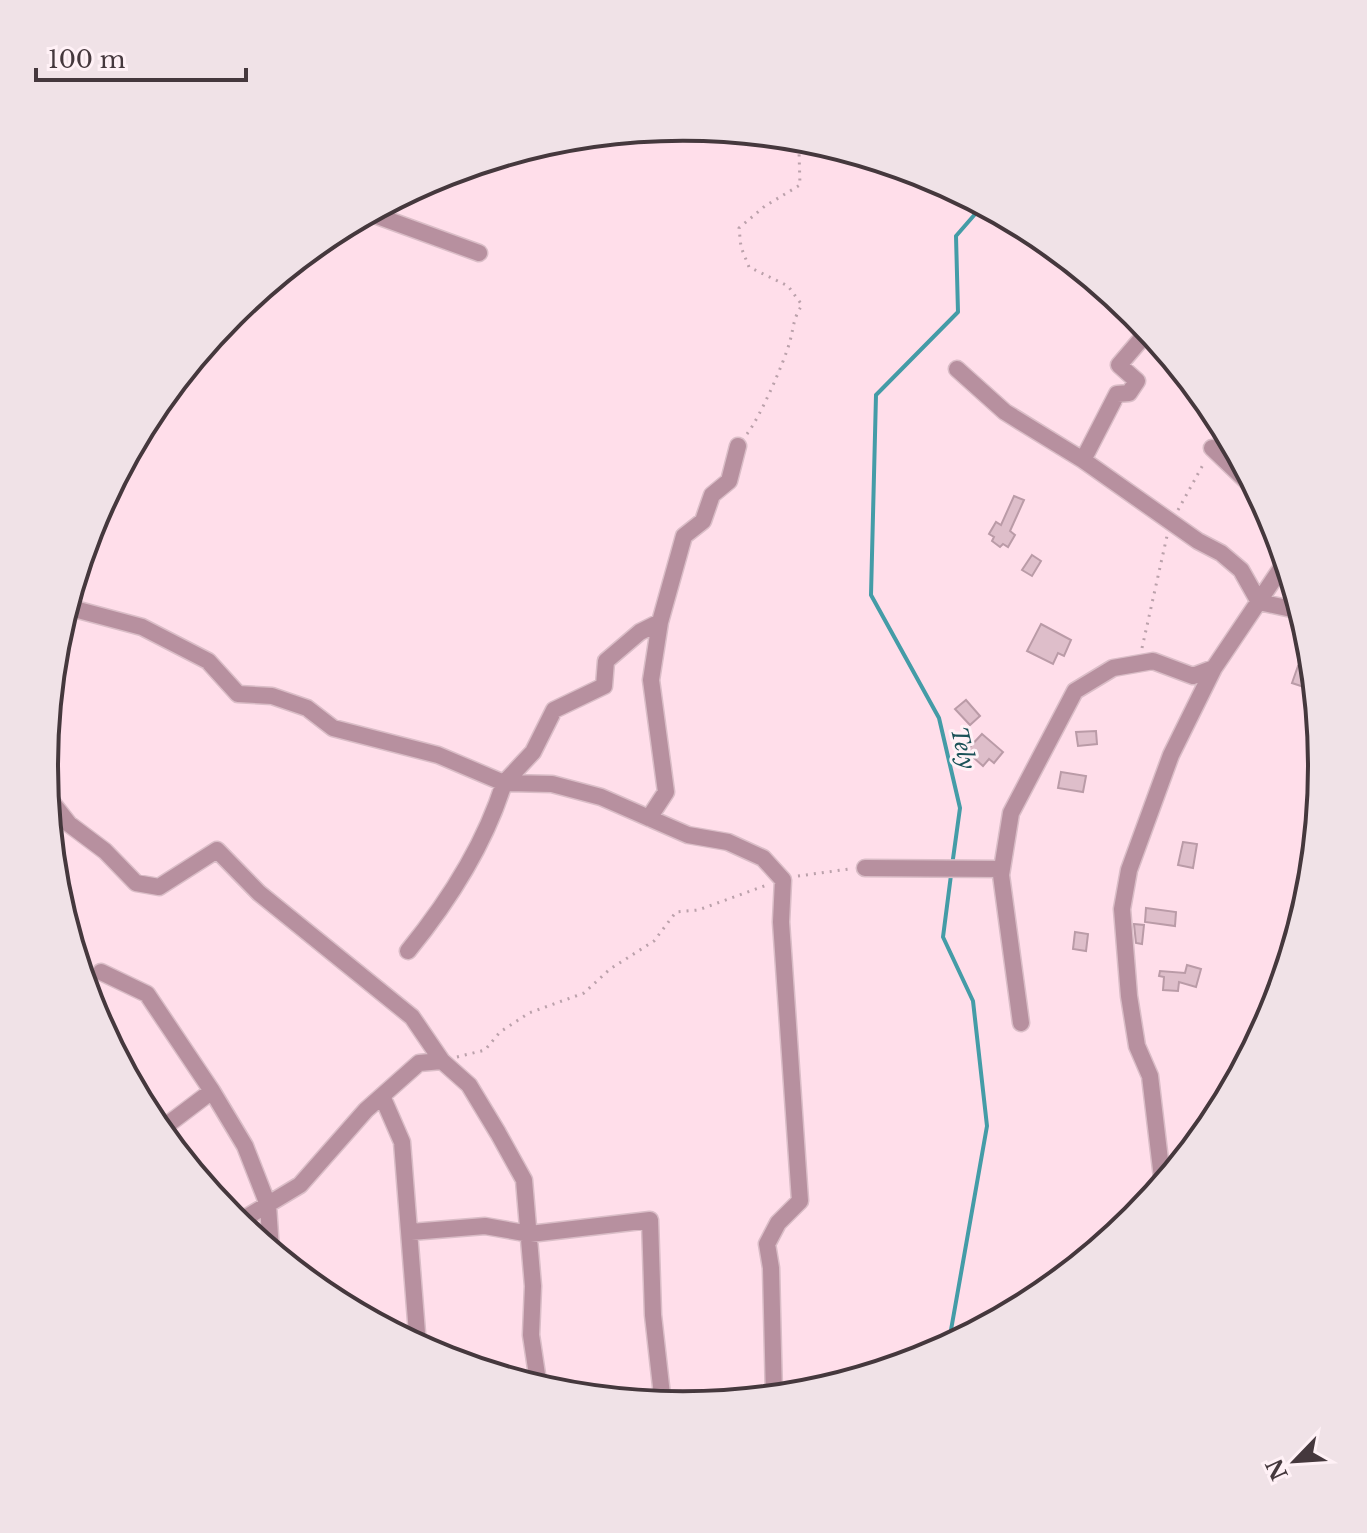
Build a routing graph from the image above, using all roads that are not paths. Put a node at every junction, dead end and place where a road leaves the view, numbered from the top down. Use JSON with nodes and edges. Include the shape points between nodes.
{"nodes":[{"id":1,"x":384,"y":218,"type":"edge"},
{"id":2,"x":479,"y":253,"type":"dead end"},
{"id":3,"x":1141,"y":340,"type":"edge"},
{"id":4,"x":957,"y":369,"type":"dead end"},
{"id":5,"x":738,"y":446,"type":"road end"},
{"id":6,"x":1212,"y":448,"type":"dead end"},
{"id":7,"x":1083,"y":460,"type":"junction"},
{"id":8,"x":1232,"y":467,"type":"edge"},
{"id":9,"x":1278,"y":573,"type":"edge"},
{"id":10,"x":1259,"y":602,"type":"junction"},
{"id":11,"x":1289,"y":608,"type":"edge"},
{"id":12,"x":78,"y":610,"type":"edge"},
{"id":13,"x":660,"y":622,"type":"junction"},
{"id":14,"x":1214,"y":668,"type":"junction"},
{"id":15,"x":504,"y":783,"type":"junction"},
{"id":16,"x":59,"y":812,"type":"edge"},
{"id":17,"x":649,"y":818,"type":"junction"},
{"id":18,"x":865,"y":868,"type":"road end"},
{"id":19,"x":1002,"y":869,"type":"junction"},
{"id":20,"x":408,"y":951,"type":"dead end"},
{"id":21,"x":101,"y":972,"type":"dead end"},
{"id":22,"x":1021,"y":1023,"type":"dead end"},
{"id":23,"x":442,"y":1061,"type":"junction"},
{"id":24,"x":212,"y":1091,"type":"junction"},
{"id":25,"x":382,"y":1096,"type":"junction"},
{"id":26,"x":170,"y":1123,"type":"edge"},
{"id":27,"x":1161,"y":1170,"type":"edge"},
{"id":28,"x":268,"y":1205,"type":"junction"},
{"id":29,"x":249,"y":1216,"type":"edge"},
{"id":30,"x":411,"y":1232,"type":"junction"},
{"id":31,"x":530,"y":1234,"type":"junction"},
{"id":32,"x":270,"y":1236,"type":"edge"},
{"id":33,"x":417,"y":1332,"type":"edge"},
{"id":34,"x":537,"y":1374,"type":"edge"},
{"id":35,"x":774,"y":1386,"type":"edge"},
{"id":36,"x":661,"y":1391,"type":"edge"}],
"edges":[{"from":1,"to":2,"type":"street"},
{"from":3,"to":7,"type":"street","via":[[1119,365],[1137,381],[1129,393],[1117,394]]},
{"from":4,"to":7,"type":"street","via":[[1005,412]]},
{"from":5,"to":13,"type":"street","via":[[729,481],[712,495],[703,521],[684,536]]},
{"from":6,"to":8,"type":"street"},
{"from":7,"to":10,"type":"street","via":[[1221,553],[1241,570]]},
{"from":9,"to":10,"type":"street"},
{"from":10,"to":11,"type":"street"},
{"from":10,"to":14,"type":"street"},
{"from":12,"to":15,"type":"street","via":[[142,627],[208,661],[238,694],[272,696],[307,708],[333,728],[438,755]]},
{"from":13,"to":15,"type":"street","via":[[606,661],[604,686],[554,710],[533,752]]},
{"from":13,"to":17,"type":"street","via":[[651,680],[666,792]]},
{"from":14,"to":19,"type":"street","via":[[1193,676],[1153,661],[1113,668],[1075,691],[1011,813]]},
{"from":14,"to":27,"type":"street","via":[[1171,755],[1129,870],[1122,909],[1129,996],[1137,1046],[1150,1076]]},
{"from":15,"to":17,"type":"street","via":[[552,784]]},
{"from":15,"to":20,"type":"street","via":[[476,850]]},
{"from":16,"to":23,"type":"street","via":[[136,883],[159,887],[217,850],[259,893],[412,1017]]},
{"from":17,"to":35,"type":"street","via":[[763,858],[783,880],[781,922],[800,1201],[778,1223],[767,1244]]},
{"from":18,"to":19,"type":"street"},
{"from":19,"to":22,"type":"street"},
{"from":21,"to":24,"type":"street","via":[[147,994]]},
{"from":23,"to":25,"type":"street","via":[[419,1063]]},
{"from":23,"to":31,"type":"street","via":[[469,1085],[524,1180]]},
{"from":24,"to":26,"type":"street"},
{"from":24,"to":28,"type":"street","via":[[245,1146]]},
{"from":25,"to":28,"type":"street","via":[[300,1185]]},
{"from":25,"to":30,"type":"street","via":[[402,1142]]},
{"from":28,"to":29,"type":"street"},
{"from":28,"to":32,"type":"street"},
{"from":30,"to":31,"type":"street","via":[[485,1226]]},
{"from":30,"to":33,"type":"street"},
{"from":31,"to":34,"type":"street"},
{"from":31,"to":36,"type":"street","via":[[650,1220]]}]}
